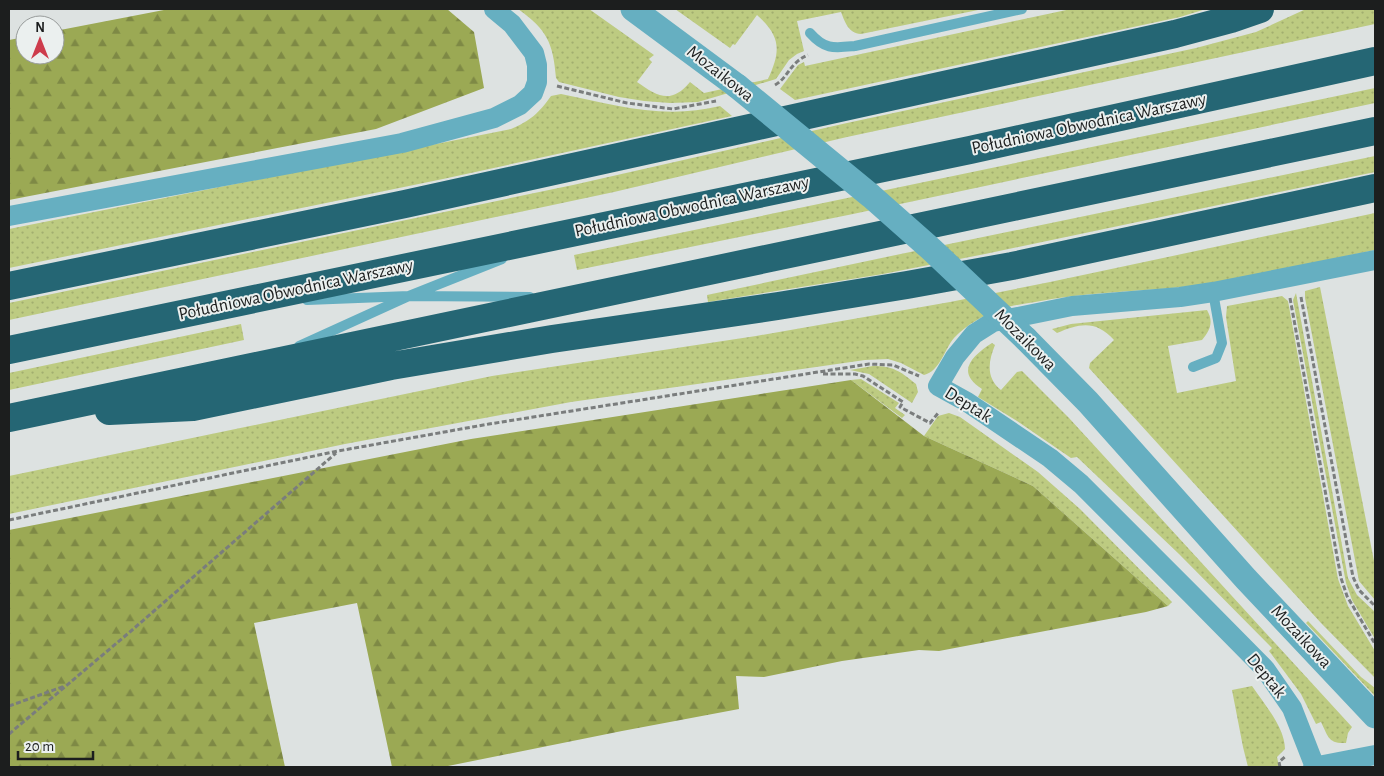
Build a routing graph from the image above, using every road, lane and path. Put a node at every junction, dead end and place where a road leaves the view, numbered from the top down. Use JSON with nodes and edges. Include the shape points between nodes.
{"nodes":[{"id":1,"x":494,"y":9,"type":"edge"},
{"id":2,"x":633,"y":9,"type":"edge"},
{"id":3,"x":1022,"y":9,"type":"edge"},
{"id":4,"x":1260,"y":9,"type":"edge"},
{"id":5,"x":810,"y":33,"type":"dead end"},
{"id":6,"x":836,"y":48,"type":"junction"},
{"id":7,"x":1367,"y":61,"type":"edge"},
{"id":8,"x":537,"y":82,"type":"junction"},
{"id":9,"x":772,"y":86,"type":"dead end"},
{"id":10,"x":728,"y":93,"type":"junction"},
{"id":11,"x":1375,"y":131,"type":"edge"},
{"id":12,"x":1375,"y":188,"type":"edge"},
{"id":13,"x":9,"y":216,"type":"edge"},
{"id":14,"x":567,"y":233,"type":"junction"},
{"id":15,"x":1375,"y":260,"type":"edge"},
{"id":16,"x":1293,"y":283,"type":"junction"},
{"id":17,"x":9,"y":286,"type":"edge"},
{"id":18,"x":1213,"y":292,"type":"junction"},
{"id":19,"x":409,"y":296,"type":"junction"},
{"id":20,"x":581,"y":298,"type":"junction"},
{"id":21,"x":240,"y":302,"type":"junction"},
{"id":22,"x":9,"y":350,"type":"edge"},
{"id":23,"x":252,"y":366,"type":"junction"},
{"id":24,"x":1193,"y":367,"type":"dead end"},
{"id":25,"x":815,"y":374,"type":"junction"},
{"id":26,"x":938,"y":386,"type":"junction"},
{"id":27,"x":945,"y":410,"type":"dead end"},
{"id":28,"x":17,"y":417,"type":"edge"},
{"id":29,"x":338,"y":451,"type":"junction"},
{"id":30,"x":9,"y":520,"type":"edge"},
{"id":31,"x":1375,"y":606,"type":"edge"},
{"id":32,"x":1375,"y":644,"type":"edge"},
{"id":33,"x":68,"y":685,"type":"junction"},
{"id":34,"x":9,"y":706,"type":"edge"},
{"id":35,"x":1375,"y":716,"type":"edge"},
{"id":36,"x":9,"y":734,"type":"edge"},
{"id":37,"x":1288,"y":748,"type":"dead end"},
{"id":38,"x":1375,"y":755,"type":"edge"},
{"id":39,"x":1280,"y":767,"type":"edge"},
{"id":40,"x":1314,"y":767,"type":"edge"}],
"edges":[{"from":1,"to":8,"type":"street","via":[[512,24],[534,53]]},
{"from":2,"to":10,"type":"street","name":"Mozaikowa"},
{"from":3,"to":6,"type":"lane"},
{"from":4,"to":17,"type":"highway","via":[[1231,20],[1146,41],[405,204]]},
{"from":5,"to":6,"type":"lane","via":[[825,46]]},
{"from":6,"to":9,"type":"path","via":[[801,58],[792,64],[778,84]]},
{"from":7,"to":14,"type":"highway","name":"Południowa Obwodnica Warszawy","via":[[970,150]]},
{"from":8,"to":10,"type":"path","via":[[627,103],[673,109],[700,105]]},
{"from":8,"to":13,"type":"street","via":[[533,93],[520,105],[494,118],[402,143]]},
{"from":10,"to":35,"type":"street","name":"Mozaikowa","bridge":true,"via":[[871,196],[1026,339],[1088,402],[1246,579]]},
{"from":11,"to":20,"type":"highway"},
{"from":12,"to":28,"type":"highway","via":[[917,284],[401,364],[193,407]]},
{"from":14,"to":19,"type":"lane"},
{"from":14,"to":21,"type":"highway","name":"Południowa Obwodnica Warszawy"},
{"from":15,"to":16,"type":"street","name":"Deptak"},
{"from":16,"to":18,"type":"street","name":"Deptak"},
{"from":16,"to":31,"type":"path","via":[[1353,577],[1359,590]]},
{"from":16,"to":32,"type":"path","via":[[1341,578],[1347,596]]},
{"from":18,"to":24,"type":"lane","via":[[1222,343],[1216,358]]},
{"from":18,"to":26,"type":"street","name":"Deptak","via":[[1072,306],[993,322],[974,334],[955,357]]},
{"from":19,"to":20,"type":"lane"},
{"from":19,"to":21,"type":"lane"},
{"from":19,"to":23,"type":"lane"},
{"from":20,"to":23,"type":"highway"},
{"from":21,"to":22,"type":"highway","name":"Południowa Obwodnica Warszawy"},
{"from":23,"to":28,"type":"highway"},
{"from":25,"to":26,"type":"path","via":[[869,364],[893,365]]},
{"from":25,"to":27,"type":"path","via":[[863,376],[903,402],[900,408],[930,423],[939,411]]},
{"from":25,"to":29,"type":"path","via":[[489,424]]},
{"from":26,"to":40,"type":"street","name":"Deptak","via":[[1050,458],[1081,484],[1190,593],[1265,669],[1292,708]]},
{"from":29,"to":30,"type":"path"},
{"from":29,"to":33,"type":"path"},
{"from":33,"to":34,"type":"path"},
{"from":33,"to":36,"type":"path"},
{"from":37,"to":39,"type":"path","via":[[1288,754],[1279,762]]},
{"from":38,"to":40,"type":"street"}]}
